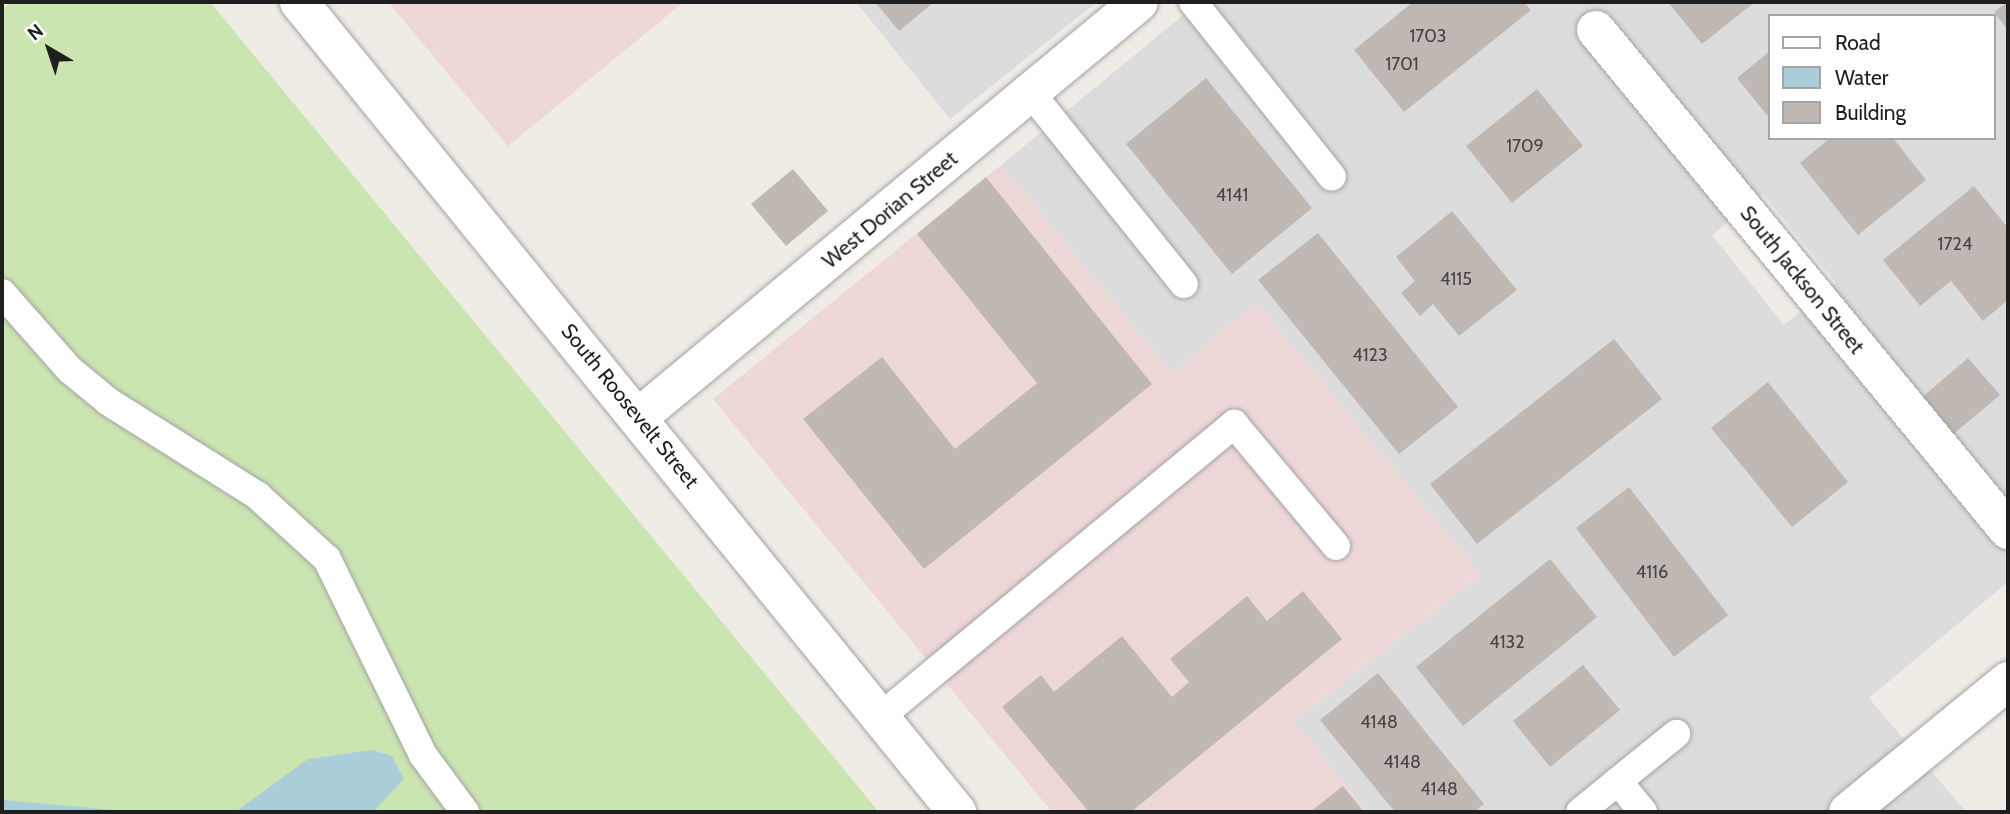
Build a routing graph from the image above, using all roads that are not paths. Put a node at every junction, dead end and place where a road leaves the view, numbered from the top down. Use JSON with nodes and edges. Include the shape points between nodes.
{"nodes":[{"id":1,"x":299,"y":2,"type":"edge"},
{"id":2,"x":1139,"y":2,"type":"edge"},
{"id":3,"x":1193,"y":2,"type":"edge"},
{"id":4,"x":1596,"y":30,"type":"dead end"},
{"id":5,"x":1030,"y":92,"type":"junction"},
{"id":6,"x":1332,"y":177,"type":"dead end"},
{"id":7,"x":1184,"y":284,"type":"dead end"},
{"id":8,"x":2,"y":293,"type":"edge"},
{"id":9,"x":640,"y":416,"type":"junction"},
{"id":10,"x":2008,"y":530,"type":"edge"},
{"id":11,"x":1336,"y":546,"type":"dead end"},
{"id":12,"x":2008,"y":681,"type":"edge"},
{"id":13,"x":880,"y":717,"type":"junction"},
{"id":14,"x":1675,"y":734,"type":"dead end"},
{"id":15,"x":1618,"y":781,"type":"junction"},
{"id":16,"x":1864,"y":808,"type":"edge"},
{"id":17,"x":465,"y":812,"type":"edge"},
{"id":18,"x":957,"y":812,"type":"edge"},
{"id":19,"x":1580,"y":812,"type":"edge"},
{"id":20,"x":1643,"y":812,"type":"edge"}],
"edges":[{"from":1,"to":9,"type":"street","name":"South Roosevelt Street"},
{"from":2,"to":5,"type":"street","name":"West Dorian Street"},
{"from":3,"to":6,"type":"lane"},
{"from":4,"to":10,"type":"street","name":"South Jackson Street"},
{"from":5,"to":7,"type":"lane"},
{"from":5,"to":9,"type":"street","name":"West Dorian Street"},
{"from":8,"to":17,"type":"lane","via":[[70,370],[109,402],[258,496],[327,559],[423,755]]},
{"from":9,"to":13,"type":"street","name":"South Roosevelt Street"},
{"from":11,"to":13,"type":"lane","via":[[1234,424]]},
{"from":12,"to":16,"type":"street"},
{"from":13,"to":18,"type":"street","name":"South Roosevelt Street"},
{"from":14,"to":15,"type":"lane"},
{"from":15,"to":19,"type":"lane"},
{"from":15,"to":20,"type":"lane"}]}
